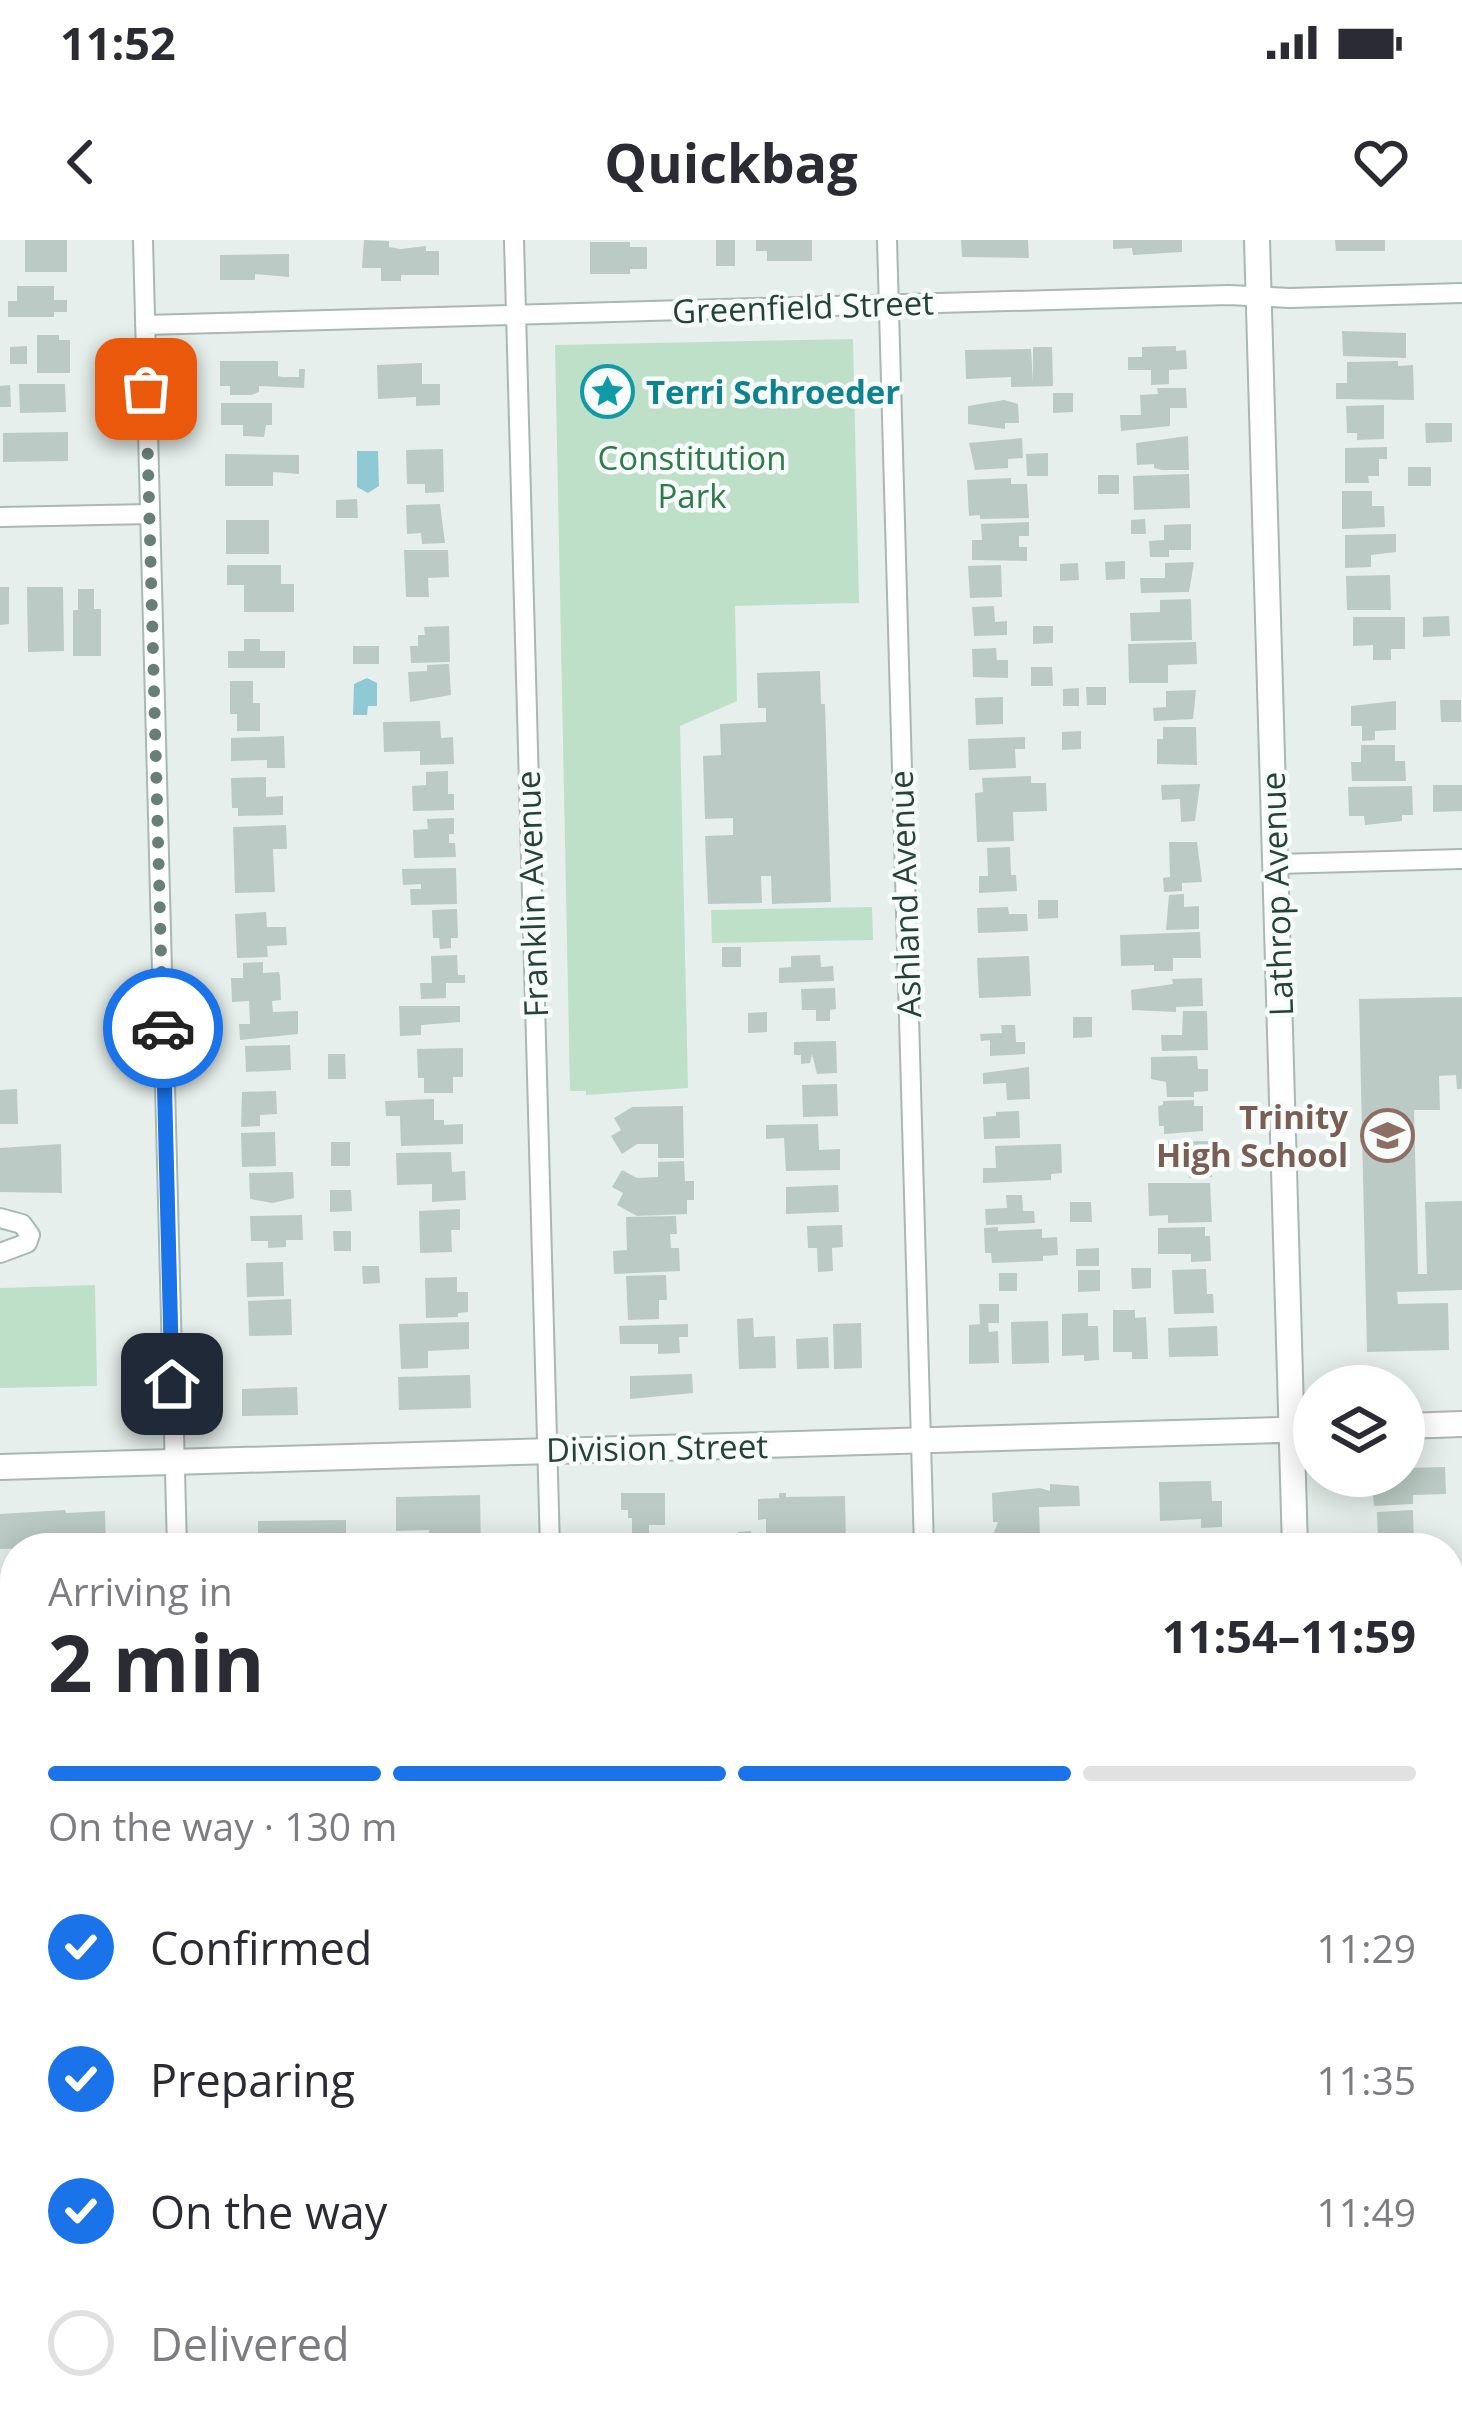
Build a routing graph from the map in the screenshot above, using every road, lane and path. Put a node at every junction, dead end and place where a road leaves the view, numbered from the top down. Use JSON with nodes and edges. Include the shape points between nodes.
{"nodes":[{"id":1,"x":142,"y":240,"type":"edge"},
{"id":2,"x":514,"y":240,"type":"edge"},
{"id":3,"x":886,"y":240,"type":"edge"},
{"id":4,"x":1257,"y":240,"type":"edge"},
{"id":5,"x":1462,"y":293,"type":"edge"},
{"id":6,"x":1259,"y":297,"type":"junction"},
{"id":7,"x":888,"y":304,"type":"junction"},
{"id":8,"x":516,"y":316,"type":"junction"},
{"id":9,"x":145,"y":325,"type":"junction"},
{"id":10,"x":150,"y":514,"type":"junction"},
{"id":11,"x":0,"y":517,"type":"edge"},
{"id":12,"x":1462,"y":859,"type":"edge"},
{"id":13,"x":1276,"y":864,"type":"junction"},
{"id":14,"x":0,"y":1218,"type":"edge"},
{"id":15,"x":0,"y":1253,"type":"edge"},
{"id":16,"x":1300,"y":1365,"type":"edge"},
{"id":17,"x":1462,"y":1424,"type":"edge"},
{"id":18,"x":1425,"y":1425,"type":"edge"},
{"id":19,"x":1293,"y":1429,"type":"edge"},
{"id":20,"x":921,"y":1442,"type":"junction"},
{"id":21,"x":548,"y":1450,"type":"junction"},
{"id":22,"x":174,"y":1461,"type":"junction"},
{"id":23,"x":0,"y":1467,"type":"edge"},
{"id":24,"x":1298,"y":1497,"type":"edge"},
{"id":25,"x":176,"y":1533,"type":"edge"},
{"id":26,"x":550,"y":1533,"type":"edge"},
{"id":27,"x":924,"y":1533,"type":"edge"},
{"id":28,"x":1296,"y":1533,"type":"edge"}],
"edges":[{"from":1,"to":9,"type":"street"},
{"from":2,"to":8,"type":"street","name":"Franklin Avenue"},
{"from":3,"to":7,"type":"street","name":"Ashland Avenue"},
{"from":4,"to":6,"type":"street","name":"Lathrop Avenue"},
{"from":5,"to":6,"type":"street","name":"Greenfield Street"},
{"from":6,"to":7,"type":"street","name":"Greenfield Street"},
{"from":6,"to":13,"type":"street","name":"Lathrop Avenue"},
{"from":7,"to":8,"type":"street","name":"Greenfield Street"},
{"from":7,"to":20,"type":"street","name":"Ashland Avenue"},
{"from":8,"to":9,"type":"street","name":"Greenfield Street"},
{"from":8,"to":21,"type":"street","name":"Franklin Avenue"},
{"from":9,"to":10,"type":"street"},
{"from":10,"to":11,"type":"street"},
{"from":10,"to":22,"type":"street"},
{"from":12,"to":13,"type":"street"},
{"from":13,"to":16,"type":"street","name":"Lathrop Avenue"},
{"from":14,"to":15,"type":"street","via":[[30,1235]]},
{"from":17,"to":18,"type":"street"},
{"from":19,"to":20,"type":"street","name":"Division Street"},
{"from":20,"to":21,"type":"street","name":"Division Street"},
{"from":20,"to":27,"type":"street","name":"Ashland Avenue"},
{"from":21,"to":22,"type":"street","name":"Division Street"},
{"from":21,"to":26,"type":"street","name":"Franklin Avenue"},
{"from":22,"to":23,"type":"street","name":"Division Street"},
{"from":22,"to":25,"type":"street"},
{"from":24,"to":28,"type":"street","name":"Lathrop Avenue"}]}
